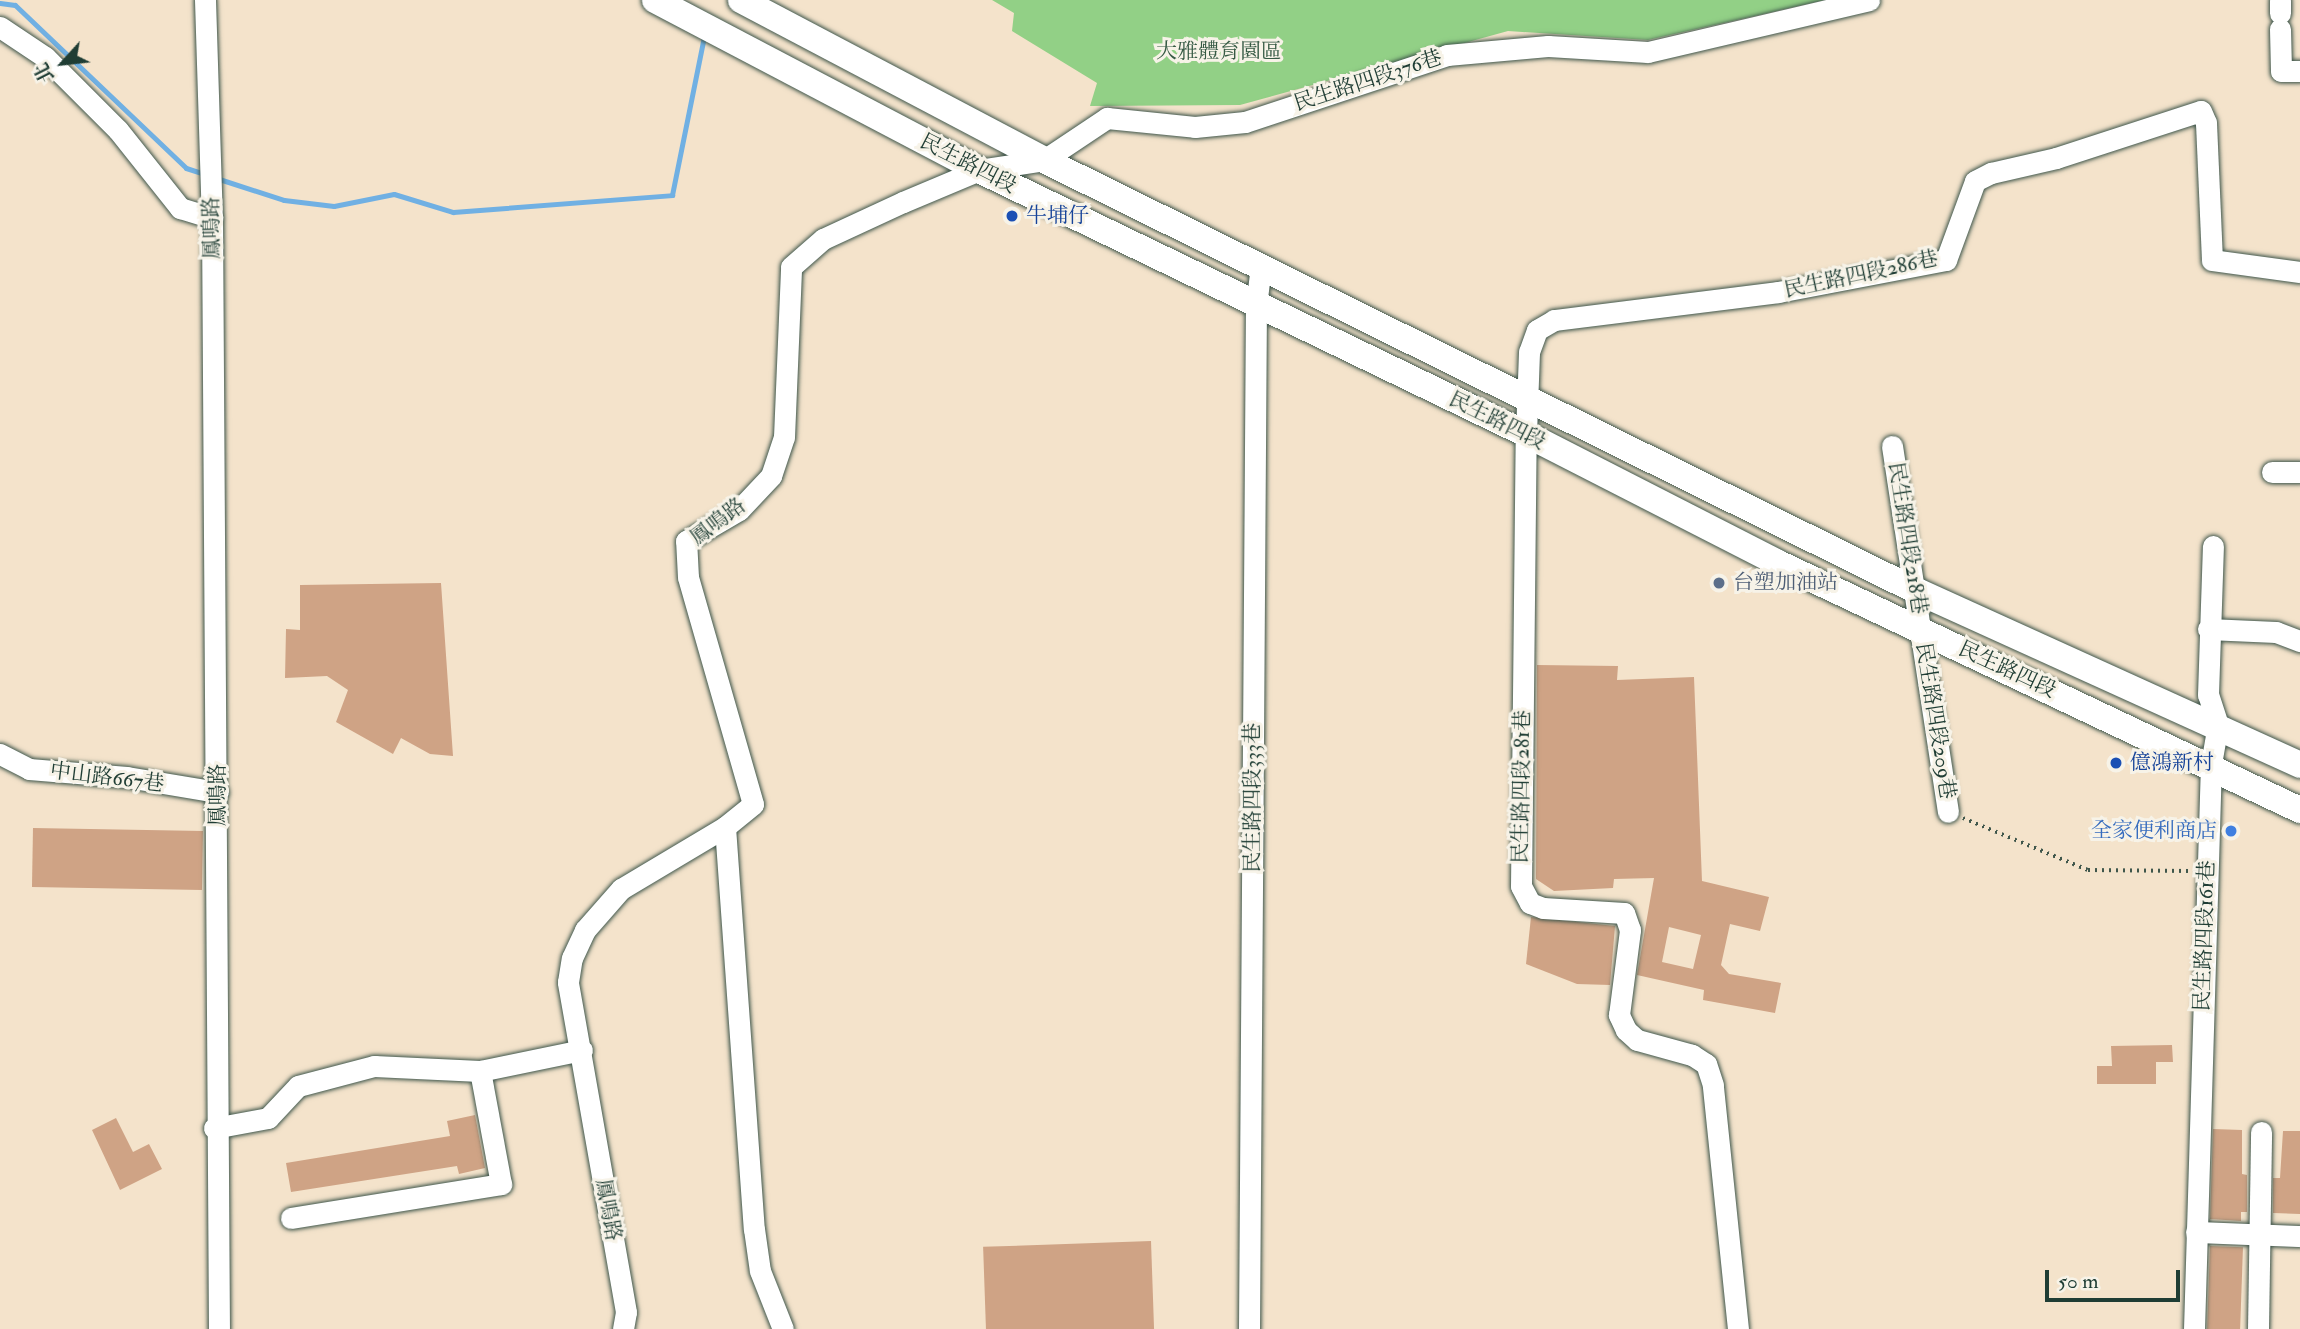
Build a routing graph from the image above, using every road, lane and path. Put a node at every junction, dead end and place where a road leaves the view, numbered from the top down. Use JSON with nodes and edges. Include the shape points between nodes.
{"nodes":[{"id":1,"x":205,"y":0,"type":"edge"},
{"id":2,"x":655,"y":0,"type":"edge"},
{"id":3,"x":741,"y":0,"type":"edge"},
{"id":4,"x":1869,"y":0,"type":"edge"},
{"id":5,"x":2280,"y":14,"type":"edge"},
{"id":6,"x":0,"y":27,"type":"edge"},
{"id":7,"x":2300,"y":71,"type":"edge"},
{"id":8,"x":1044,"y":160,"type":"junction"},
{"id":9,"x":979,"y":170,"type":"junction"},
{"id":10,"x":212,"y":218,"type":"junction"},
{"id":11,"x":1261,"y":266,"type":"junction"},
{"id":12,"x":2300,"y":272,"type":"edge"},
{"id":13,"x":1256,"y":306,"type":"junction"},
{"id":14,"x":1529,"y":399,"type":"junction"},
{"id":15,"x":1526,"y":434,"type":"junction"},
{"id":16,"x":1892,"y":446,"type":"dead end"},
{"id":17,"x":2272,"y":472,"type":"dead end"},
{"id":18,"x":2300,"y":472,"type":"edge"},
{"id":19,"x":2213,"y":546,"type":"dead end"},
{"id":20,"x":1917,"y":591,"type":"junction"},
{"id":21,"x":2208,"y":629,"type":"junction"},
{"id":22,"x":1921,"y":630,"type":"junction"},
{"id":23,"x":2300,"y":642,"type":"edge"},
{"id":24,"x":2218,"y":725,"type":"junction"},
{"id":25,"x":0,"y":754,"type":"edge"},
{"id":26,"x":2211,"y":764,"type":"junction"},
{"id":27,"x":2300,"y":765,"type":"edge"},
{"id":28,"x":218,"y":792,"type":"junction"},
{"id":29,"x":2300,"y":810,"type":"edge"},
{"id":30,"x":1948,"y":812,"type":"joint"},
{"id":31,"x":725,"y":827,"type":"junction"},
{"id":32,"x":2207,"y":870,"type":"junction"},
{"id":33,"x":582,"y":1050,"type":"junction"},
{"id":34,"x":480,"y":1071,"type":"junction"},
{"id":35,"x":215,"y":1128,"type":"junction"},
{"id":36,"x":2261,"y":1132,"type":"dead end"},
{"id":37,"x":291,"y":1218,"type":"dead end"},
{"id":38,"x":2196,"y":1232,"type":"junction"},
{"id":39,"x":2261,"y":1236,"type":"junction"},
{"id":40,"x":2300,"y":1236,"type":"edge"},
{"id":41,"x":219,"y":1329,"type":"edge"},
{"id":42,"x":624,"y":1329,"type":"edge"},
{"id":43,"x":783,"y":1329,"type":"edge"},
{"id":44,"x":1249,"y":1329,"type":"edge"},
{"id":45,"x":1738,"y":1329,"type":"edge"},
{"id":46,"x":2194,"y":1329,"type":"edge"},
{"id":47,"x":2258,"y":1329,"type":"edge"}],
"edges":[{"from":1,"to":10,"type":"street","name":"鳳鳴路"},
{"from":2,"to":9,"type":"main road","name":"民生路四段"},
{"from":3,"to":8,"type":"main road","name":"民生路四段"},
{"from":4,"to":8,"type":"street","name":"民生路四段376巷","via":[[1648,52],[1548,46],[1447,55],[1245,122],[1195,127],[1107,118]]},
{"from":5,"to":7,"type":"street","via":[[2281,71]]},
{"from":6,"to":10,"type":"street","via":[[45,57],[118,130],[180,208]]},
{"from":8,"to":9,"type":"street","name":"鳳鳴路"},
{"from":8,"to":11,"type":"main road","name":"民生路四段"},
{"from":9,"to":13,"type":"main road","name":"民生路四段"},
{"from":9,"to":31,"type":"street","name":"鳳鳴路","via":[[823,239],[791,267],[784,437],[771,477],[738,510],[685,541],[688,577],[753,804]]},
{"from":10,"to":28,"type":"street","name":"鳳鳴路"},
{"from":11,"to":13,"type":"street","name":"民生路四段333巷"},
{"from":11,"to":14,"type":"main road","name":"民生路四段"},
{"from":12,"to":14,"type":"street","name":"民生路四段286巷","via":[[2212,260],[2206,123],[2201,111],[1975,181],[1946,260],[1778,292],[1554,320],[1537,330],[1529,352]]},
{"from":13,"to":15,"type":"main road","name":"民生路四段"},
{"from":13,"to":44,"type":"street","name":"民生路四段333巷"},
{"from":14,"to":15,"type":"street","name":"民生路四段286巷"},
{"from":14,"to":20,"type":"main road","name":"民生路四段"},
{"from":15,"to":22,"type":"main road","name":"民生路四段"},
{"from":15,"to":45,"type":"street","name":"民生路四段281巷","via":[[1521,886],[1530,902],[1543,908],[1624,913],[1630,930],[1619,1016],[1626,1030],[1637,1040],[1706,1063],[1713,1085]]},
{"from":16,"to":20,"type":"street","name":"民生路四段218巷"},
{"from":17,"to":18,"type":"street"},
{"from":19,"to":21,"type":"street","name":"民生路四段161巷"},
{"from":20,"to":22,"type":"street","name":"民生路四段218巷"},
{"from":20,"to":24,"type":"main road","name":"民生路四段"},
{"from":21,"to":23,"type":"street","via":[[2276,632]]},
{"from":21,"to":24,"type":"street","name":"民生路四段161巷","via":[[2208,695]]},
{"from":22,"to":26,"type":"main road","name":"民生路四段"},
{"from":22,"to":30,"type":"street","name":"民生路四段209巷"},
{"from":24,"to":26,"type":"street","name":"民生路四段161巷"},
{"from":24,"to":27,"type":"main road","name":"民生路四段"},
{"from":25,"to":28,"type":"street","name":"中山路667巷","via":[[29,769],[127,777]]},
{"from":26,"to":29,"type":"main road","name":"民生路四段"},
{"from":26,"to":32,"type":"street","name":"民生路四段161巷"},
{"from":28,"to":35,"type":"street","name":"鳳鳴路"},
{"from":30,"to":32,"type":"path","via":[[2088,870]]},
{"from":31,"to":33,"type":"street","name":"鳳鳴路","via":[[621,889],[585,930],[572,958],[568,982]]},
{"from":31,"to":43,"type":"street","via":[[754,1228],[760,1271]]},
{"from":32,"to":38,"type":"street","name":"民生路四段161巷"},
{"from":33,"to":34,"type":"street"},
{"from":33,"to":42,"type":"street","name":"鳳鳴路","via":[[587,1101],[626,1312]]},
{"from":34,"to":35,"type":"street","via":[[363,1069],[298,1086],[268,1118]]},
{"from":34,"to":37,"type":"street","via":[[501,1184]]},
{"from":35,"to":41,"type":"street","name":"鳳鳴路"},
{"from":36,"to":39,"type":"street"},
{"from":38,"to":39,"type":"street"},
{"from":38,"to":46,"type":"street","name":"民生路四段161巷"},
{"from":39,"to":40,"type":"street"},
{"from":39,"to":47,"type":"street"}]}
